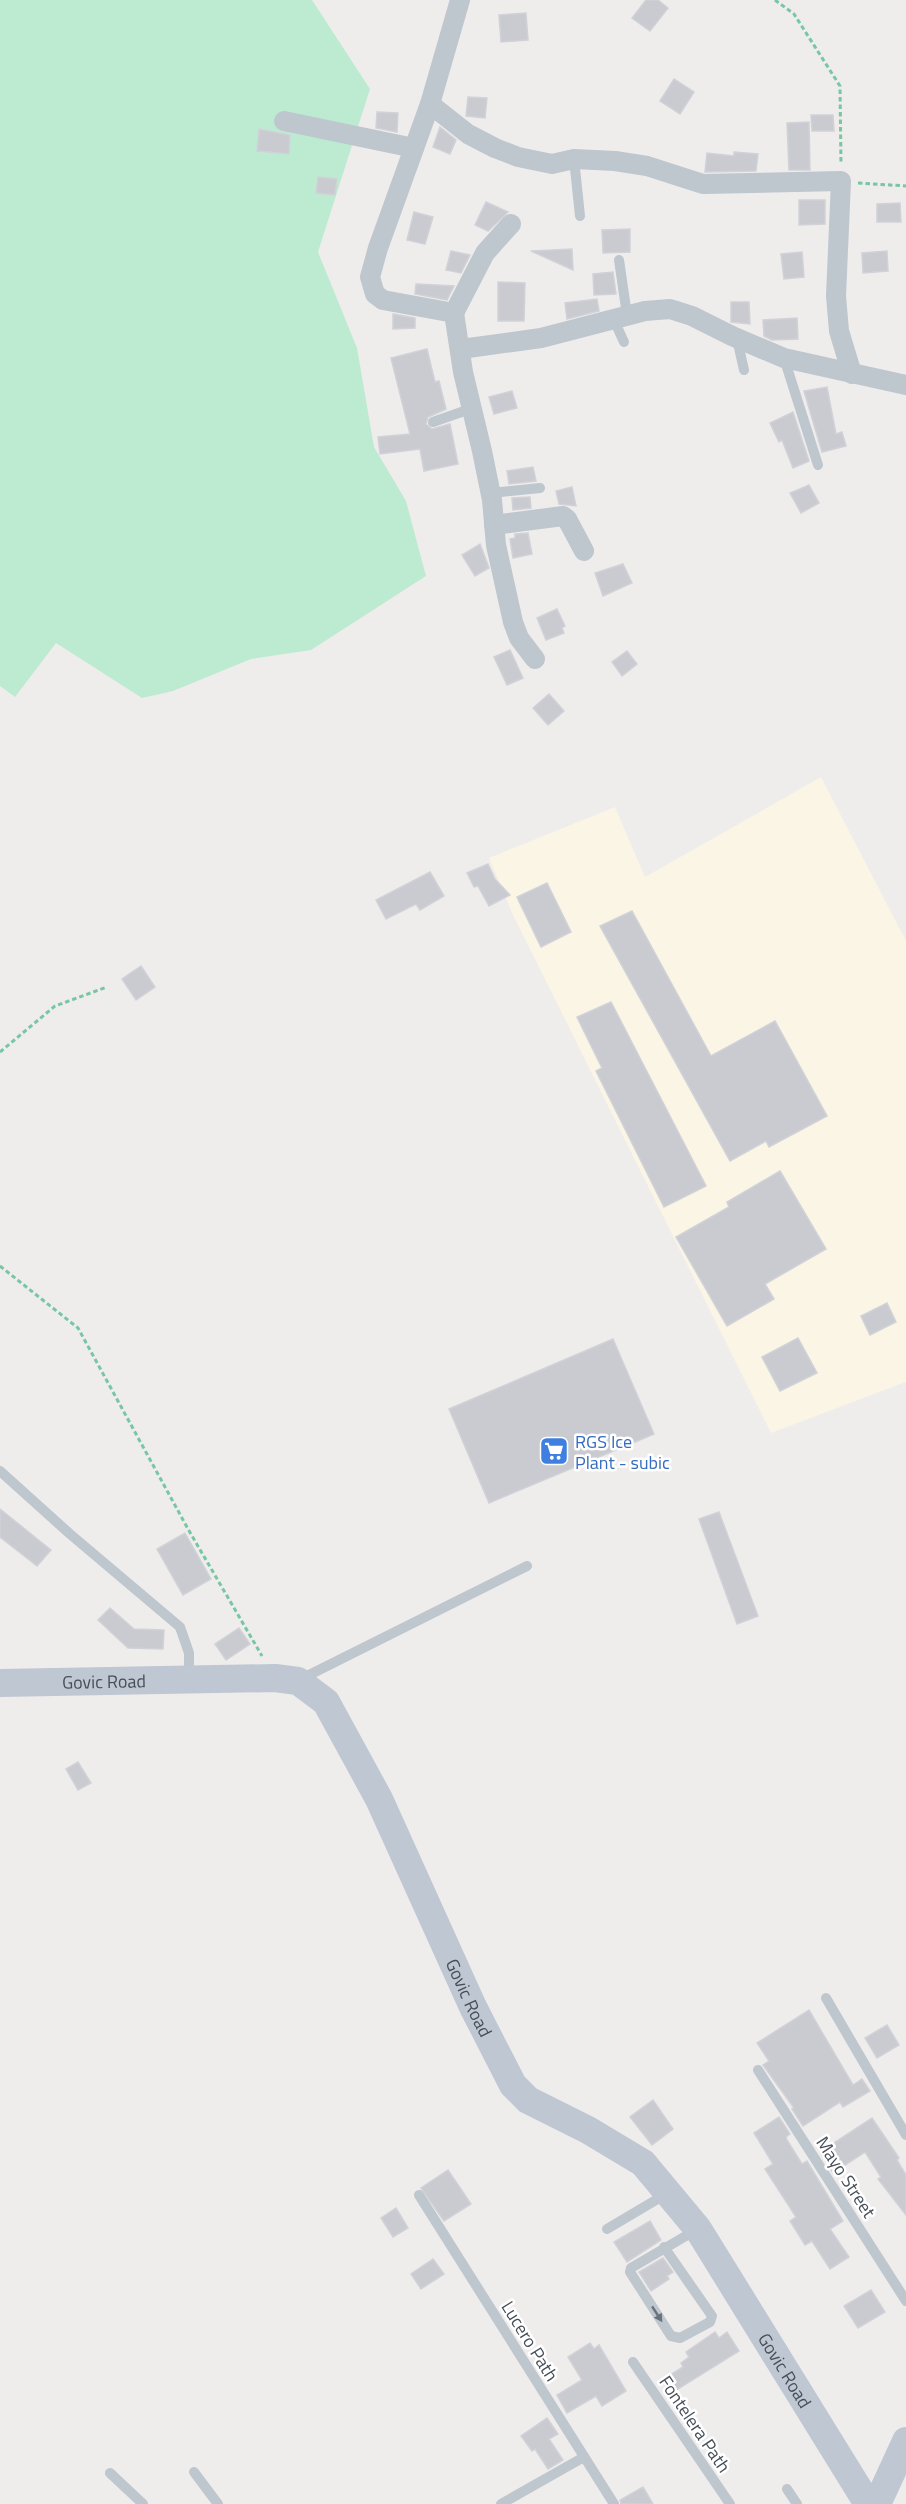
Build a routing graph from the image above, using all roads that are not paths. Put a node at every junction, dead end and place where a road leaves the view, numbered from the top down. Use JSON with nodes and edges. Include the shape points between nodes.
{"nodes":[{"id":1,"x":460,"y":0,"type":"edge"},
{"id":2,"x":430,"y":104,"type":"junction"},
{"id":3,"x":284,"y":121,"type":"dead end"},
{"id":4,"x":414,"y":148,"type":"junction"},
{"id":5,"x":574,"y":159,"type":"junction"},
{"id":6,"x":579,"y":216,"type":"dead end"},
{"id":7,"x":511,"y":224,"type":"dead end"},
{"id":8,"x":619,"y":260,"type":"dead end"},
{"id":9,"x":454,"y":313,"type":"junction"},
{"id":10,"x":620,"y":317,"type":"junction"},
{"id":11,"x":737,"y":339,"type":"junction"},
{"id":12,"x":624,"y":342,"type":"dead end"},
{"id":13,"x":461,"y":349,"type":"junction"},
{"id":14,"x":784,"y":357,"type":"junction"},
{"id":15,"x":744,"y":370,"type":"dead end"},
{"id":16,"x":852,"y":374,"type":"junction"},
{"id":17,"x":906,"y":385,"type":"edge"},
{"id":18,"x":470,"y":409,"type":"junction"},
{"id":19,"x":433,"y":422,"type":"dead end"},
{"id":20,"x":818,"y":465,"type":"dead end"},
{"id":21,"x":540,"y":488,"type":"dead end"},
{"id":22,"x":491,"y":493,"type":"junction"},
{"id":23,"x":494,"y":525,"type":"junction"},
{"id":24,"x":584,"y":550,"type":"dead end"},
{"id":25,"x":535,"y":659,"type":"dead end"},
{"id":26,"x":0,"y":1471,"type":"edge"},
{"id":27,"x":527,"y":1566,"type":"dead end"},
{"id":28,"x":286,"y":1680,"type":"junction"},
{"id":29,"x":189,"y":1681,"type":"junction"},
{"id":30,"x":0,"y":1683,"type":"edge"},
{"id":31,"x":826,"y":1998,"type":"dead end"},
{"id":32,"x":758,"y":2070,"type":"dead end"},
{"id":33,"x":906,"y":2135,"type":"edge"},
{"id":34,"x":669,"y":2192,"type":"junction"},
{"id":35,"x":419,"y":2195,"type":"dead end"},
{"id":36,"x":607,"y":2229,"type":"dead end"},
{"id":37,"x":698,"y":2229,"type":"junction"},
{"id":38,"x":664,"y":2247,"type":"junction"},
{"id":39,"x":906,"y":2301,"type":"edge"},
{"id":40,"x":633,"y":2362,"type":"dead end"},
{"id":41,"x":906,"y":2441,"type":"edge"},
{"id":42,"x":584,"y":2457,"type":"junction"},
{"id":43,"x":194,"y":2472,"type":"dead end"},
{"id":44,"x":110,"y":2473,"type":"dead end"},
{"id":45,"x":786,"y":2489,"type":"dead end"},
{"id":46,"x":143,"y":2504,"type":"edge"},
{"id":47,"x":218,"y":2504,"type":"edge"},
{"id":48,"x":501,"y":2504,"type":"edge"},
{"id":49,"x":614,"y":2504,"type":"edge"},
{"id":50,"x":730,"y":2504,"type":"edge"},
{"id":51,"x":797,"y":2504,"type":"edge"},
{"id":52,"x":868,"y":2504,"type":"edge"},
{"id":53,"x":877,"y":2504,"type":"edge"}],
"edges":[{"from":1,"to":2,"type":"street"},
{"from":2,"to":4,"type":"street"},
{"from":2,"to":5,"type":"street","via":[[468,134],[502,151],[552,164]]},
{"from":3,"to":4,"type":"street"},
{"from":4,"to":9,"type":"street","via":[[378,248],[370,277],[372,287],[383,300]]},
{"from":5,"to":6,"type":"lane"},
{"from":5,"to":16,"type":"street","via":[[647,166],[703,184],[841,181],[836,296],[839,331]]},
{"from":7,"to":9,"type":"street","via":[[485,253]]},
{"from":8,"to":10,"type":"lane"},
{"from":9,"to":13,"type":"street"},
{"from":10,"to":11,"type":"street","via":[[670,309]]},
{"from":10,"to":12,"type":"lane"},
{"from":10,"to":13,"type":"street","via":[[541,338]]},
{"from":11,"to":14,"type":"street"},
{"from":11,"to":15,"type":"lane"},
{"from":13,"to":18,"type":"street"},
{"from":14,"to":16,"type":"street"},
{"from":14,"to":20,"type":"lane"},
{"from":16,"to":17,"type":"street"},
{"from":18,"to":19,"type":"lane"},
{"from":18,"to":22,"type":"street"},
{"from":21,"to":22,"type":"lane"},
{"from":22,"to":23,"type":"street"},
{"from":23,"to":24,"type":"street","via":[[562,516]]},
{"from":23,"to":25,"type":"street","via":[[513,622],[519,638]]},
{"from":26,"to":29,"type":"lane","via":[[180,1627],[189,1653]]},
{"from":27,"to":28,"type":"lane"},
{"from":28,"to":29,"type":"main road","name":"Govic Road"},
{"from":28,"to":34,"type":"main road","name":"Govic Road","via":[[326,1702],[379,1798],[472,2007],[513,2085],[528,2100],[643,2163]]},
{"from":29,"to":30,"type":"main road","name":"Govic Road"},
{"from":31,"to":33,"type":"lane"},
{"from":32,"to":39,"type":"lane","name":"Mayo Street"},
{"from":34,"to":36,"type":"lane"},
{"from":34,"to":37,"type":"main road","name":"Govic Road"},
{"from":35,"to":42,"type":"lane","name":"Lucero Path"},
{"from":37,"to":38,"type":"lane"},
{"from":37,"to":52,"type":"main road","name":"Govic Road"},
{"from":38,"to":38,"type":"lane","one_way":true,"via":[[634,2265],[630,2272],[671,2336],[680,2338],[710,2322],[712,2316]]},
{"from":40,"to":50,"type":"lane","name":"Fontelera Path"},
{"from":41,"to":53,"type":"main road"},
{"from":42,"to":48,"type":"lane"},
{"from":42,"to":49,"type":"lane","name":"Lucero Path"},
{"from":43,"to":47,"type":"lane"},
{"from":44,"to":46,"type":"lane"},
{"from":45,"to":51,"type":"lane"}]}
